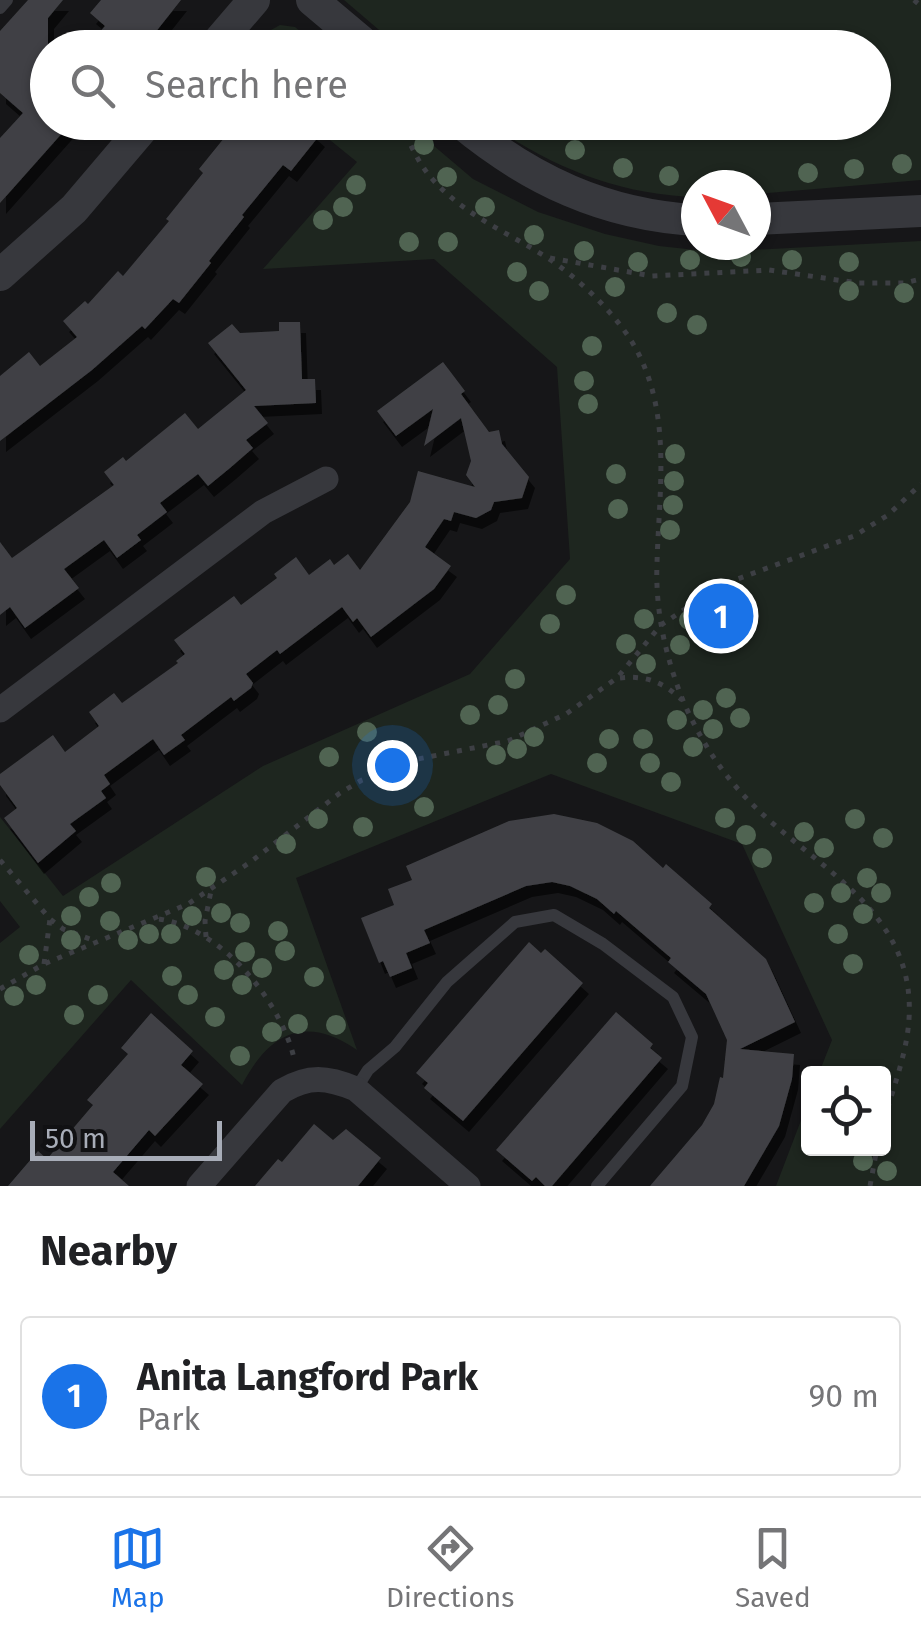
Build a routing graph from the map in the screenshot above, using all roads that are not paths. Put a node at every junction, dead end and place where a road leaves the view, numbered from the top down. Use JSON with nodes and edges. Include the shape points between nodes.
{"nodes":[{"id":1,"x":7,"y":0,"type":"edge"},
{"id":2,"x":254,"y":0,"type":"edge"},
{"id":3,"x":312,"y":0,"type":"edge"},
{"id":4,"x":0,"y":8,"type":"edge"},
{"id":5,"x":228,"y":30,"type":"edge"},
{"id":6,"x":348,"y":30,"type":"edge"},
{"id":7,"x":133,"y":140,"type":"edge"},
{"id":8,"x":484,"y":140,"type":"edge"},
{"id":9,"x":921,"y":211,"type":"edge"},
{"id":10,"x":771,"y":218,"type":"edge"},
{"id":11,"x":681,"y":219,"type":"edge"},
{"id":12,"x":0,"y":275,"type":"edge"},
{"id":13,"x":326,"y":479,"type":"dead end"},
{"id":14,"x":0,"y":710,"type":"edge"},
{"id":15,"x":356,"y":1089,"type":"junction"},
{"id":16,"x":199,"y":1186,"type":"edge"},
{"id":17,"x":468,"y":1186,"type":"edge"},
{"id":18,"x":597,"y":1186,"type":"edge"}],
"edges":[{"from":1,"to":4,"type":"lane"},
{"from":2,"to":5,"type":"street"},
{"from":3,"to":6,"type":"street"},
{"from":7,"to":12,"type":"street","via":[[74,209]]},
{"from":8,"to":11,"type":"street","via":[[564,191]]},
{"from":9,"to":10,"type":"street"},
{"from":13,"to":14,"type":"street","via":[[263,512]]},
{"from":15,"to":16,"type":"street","via":[[317,1077],[282,1091]]},
{"from":15,"to":17,"type":"street"},
{"from":15,"to":18,"type":"lane","via":[[447,982],[515,922],[554,915],[673,996],[692,1037],[682,1086]]}]}
